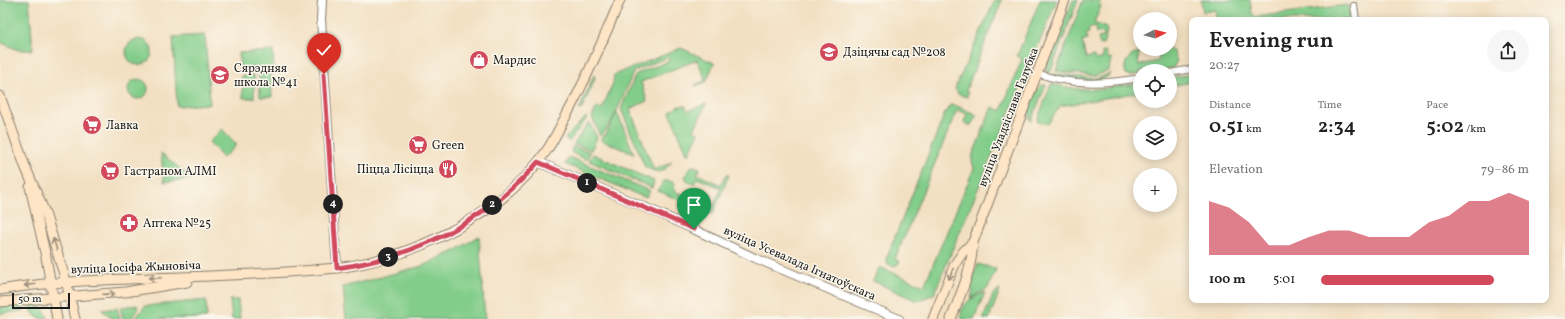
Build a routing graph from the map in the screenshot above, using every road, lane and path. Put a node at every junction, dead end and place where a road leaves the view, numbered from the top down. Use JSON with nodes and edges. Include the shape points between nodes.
{"nodes":[{"id":1,"x":322,"y":0,"type":"edge"},
{"id":2,"x":620,"y":0,"type":"edge"},
{"id":3,"x":1066,"y":0,"type":"edge"},
{"id":4,"x":1354,"y":6,"type":"dead end"},
{"id":5,"x":1356,"y":17,"type":"edge"},
{"id":6,"x":1189,"y":70,"type":"edge"},
{"id":7,"x":1177,"y":72,"type":"edge"},
{"id":8,"x":1037,"y":73,"type":"junction"},
{"id":9,"x":1133,"y":79,"type":"edge"},
{"id":10,"x":0,"y":96,"type":"edge"},
{"id":11,"x":538,"y":162,"type":"junction"},
{"id":12,"x":25,"y":166,"type":"junction"},
{"id":13,"x":973,"y":242,"type":"junction"},
{"id":14,"x":337,"y":268,"type":"junction"},
{"id":15,"x":222,"y":276,"type":"junction"},
{"id":16,"x":66,"y":281,"type":"junction"},
{"id":17,"x":51,"y":283,"type":"junction"},
{"id":18,"x":0,"y":290,"type":"edge"},
{"id":19,"x":70,"y":297,"type":"junction"},
{"id":20,"x":53,"y":298,"type":"junction"},
{"id":21,"x":0,"y":302,"type":"edge"},
{"id":22,"x":57,"y":319,"type":"edge"},
{"id":23,"x":75,"y":319,"type":"edge"},
{"id":24,"x":899,"y":319,"type":"edge"},
{"id":25,"x":933,"y":319,"type":"edge"},
{"id":26,"x":951,"y":319,"type":"edge"}],
"edges":[{"from":1,"to":14,"type":"street","via":[[321,19]]},
{"from":2,"to":11,"type":"main road","name":"вуліца Іосіфа Жыновіча","via":[[580,90],[548,149]]},
{"from":3,"to":8,"type":"main road","name":"вуліца Уладзіслава Галубка"},
{"from":4,"to":5,"type":"street"},
{"from":6,"to":7,"type":"street"},
{"from":8,"to":9,"type":"street","via":[[1074,82],[1117,82]]},
{"from":8,"to":13,"type":"main road","name":"вуліца Уладзіслава Галубка"},
{"from":10,"to":12,"type":"main road"},
{"from":11,"to":14,"type":"main road","name":"вуліца Іосіфа Жыновіча","via":[[506,194],[455,230],[401,253]]},
{"from":11,"to":24,"type":"street","name":"вуліца Усевалада Ігнатоўскага"},
{"from":16,"to":12,"type":"main road","one_way":true,"via":[[40,200]]},
{"from":12,"to":17,"type":"main road"},
{"from":13,"to":25,"type":"main road","name":"вуліца Уладзіслава Галубка","one_way":true,"via":[[955,264]]},
{"from":13,"to":26,"type":"main road","name":"вуліца Уладзіслава Галубка","via":[[969,271]]},
{"from":14,"to":15,"type":"main road","name":"вуліца Іосіфа Жыновіча"},
{"from":15,"to":16,"type":"main road","name":"вуліца Іосіфа Жыновіча","one_way":true},
{"from":19,"to":15,"type":"main road","name":"вуліца Іосіфа Жыновіча","one_way":true,"via":[[125,292]]},
{"from":16,"to":17,"type":"main road","name":"вуліца Іосіфа Жыновіча"},
{"from":16,"to":19,"type":"main road"},
{"from":17,"to":18,"type":"main road","name":"вуліца Іосіфа Жыновіча","one_way":true},
{"from":17,"to":20,"type":"main road"},
{"from":19,"to":20,"type":"main road","name":"вуліца Іосіфа Жыновіча"},
{"from":19,"to":23,"type":"main road"},
{"from":20,"to":21,"type":"main road","name":"вуліца Іосіфа Жыновіча"},
{"from":20,"to":22,"type":"main road"}]}
